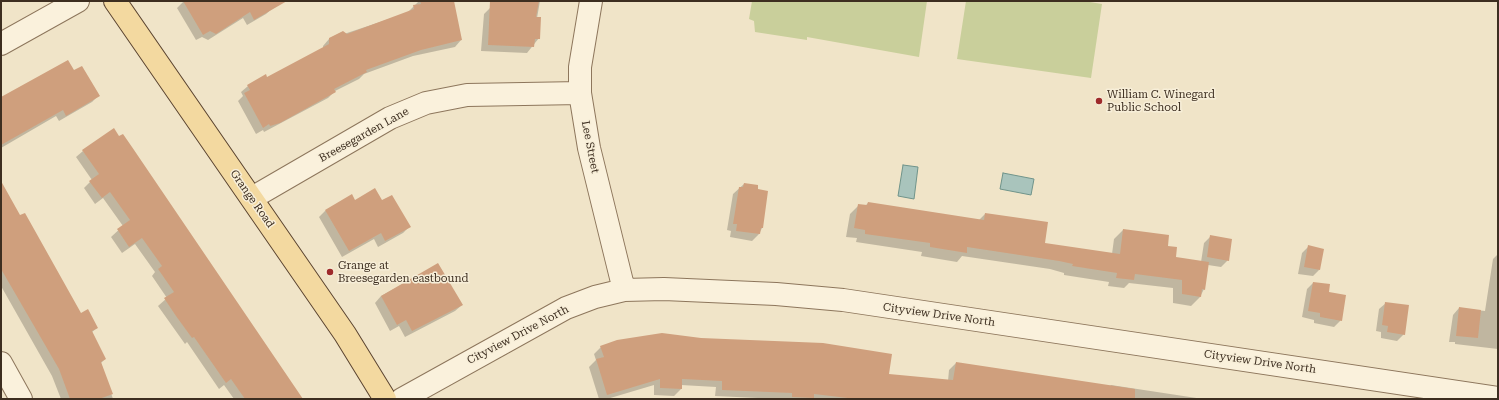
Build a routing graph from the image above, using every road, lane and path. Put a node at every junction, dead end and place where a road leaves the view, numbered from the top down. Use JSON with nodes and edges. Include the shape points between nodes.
{"nodes":[{"id":1,"x":78,"y":1,"type":"edge"},
{"id":2,"x":115,"y":1,"type":"edge"},
{"id":3,"x":592,"y":1,"type":"edge"},
{"id":4,"x":1,"y":44,"type":"edge"},
{"id":5,"x":580,"y":93,"type":"junction"},
{"id":6,"x":252,"y":198,"type":"junction"},
{"id":7,"x":624,"y":290,"type":"junction"},
{"id":8,"x":1,"y":364,"type":"edge"},
{"id":9,"x":1491,"y":398,"type":"edge"},
{"id":10,"x":21,"y":399,"type":"edge"},
{"id":11,"x":385,"y":399,"type":"edge"},
{"id":12,"x":402,"y":399,"type":"edge"}],
"edges":[{"from":1,"to":4,"type":"street"},
{"from":2,"to":6,"type":"main road","name":"Grange Road"},
{"from":3,"to":5,"type":"street","name":"Lee Street","via":[[580,67]]},
{"from":5,"to":6,"type":"street","name":"Breesegarden Lane","via":[[467,95],[426,103],[390,118]]},
{"from":5,"to":7,"type":"street","name":"Lee Street","via":[[590,155]]},
{"from":6,"to":11,"type":"main road","name":"Grange Road","via":[[345,334]]},
{"from":7,"to":9,"type":"street","name":"Cityview Drive North","via":[[776,294],[843,300]]},
{"from":7,"to":12,"type":"street","name":"Cityview Drive North","via":[[566,308]]},
{"from":8,"to":10,"type":"street"}]}
